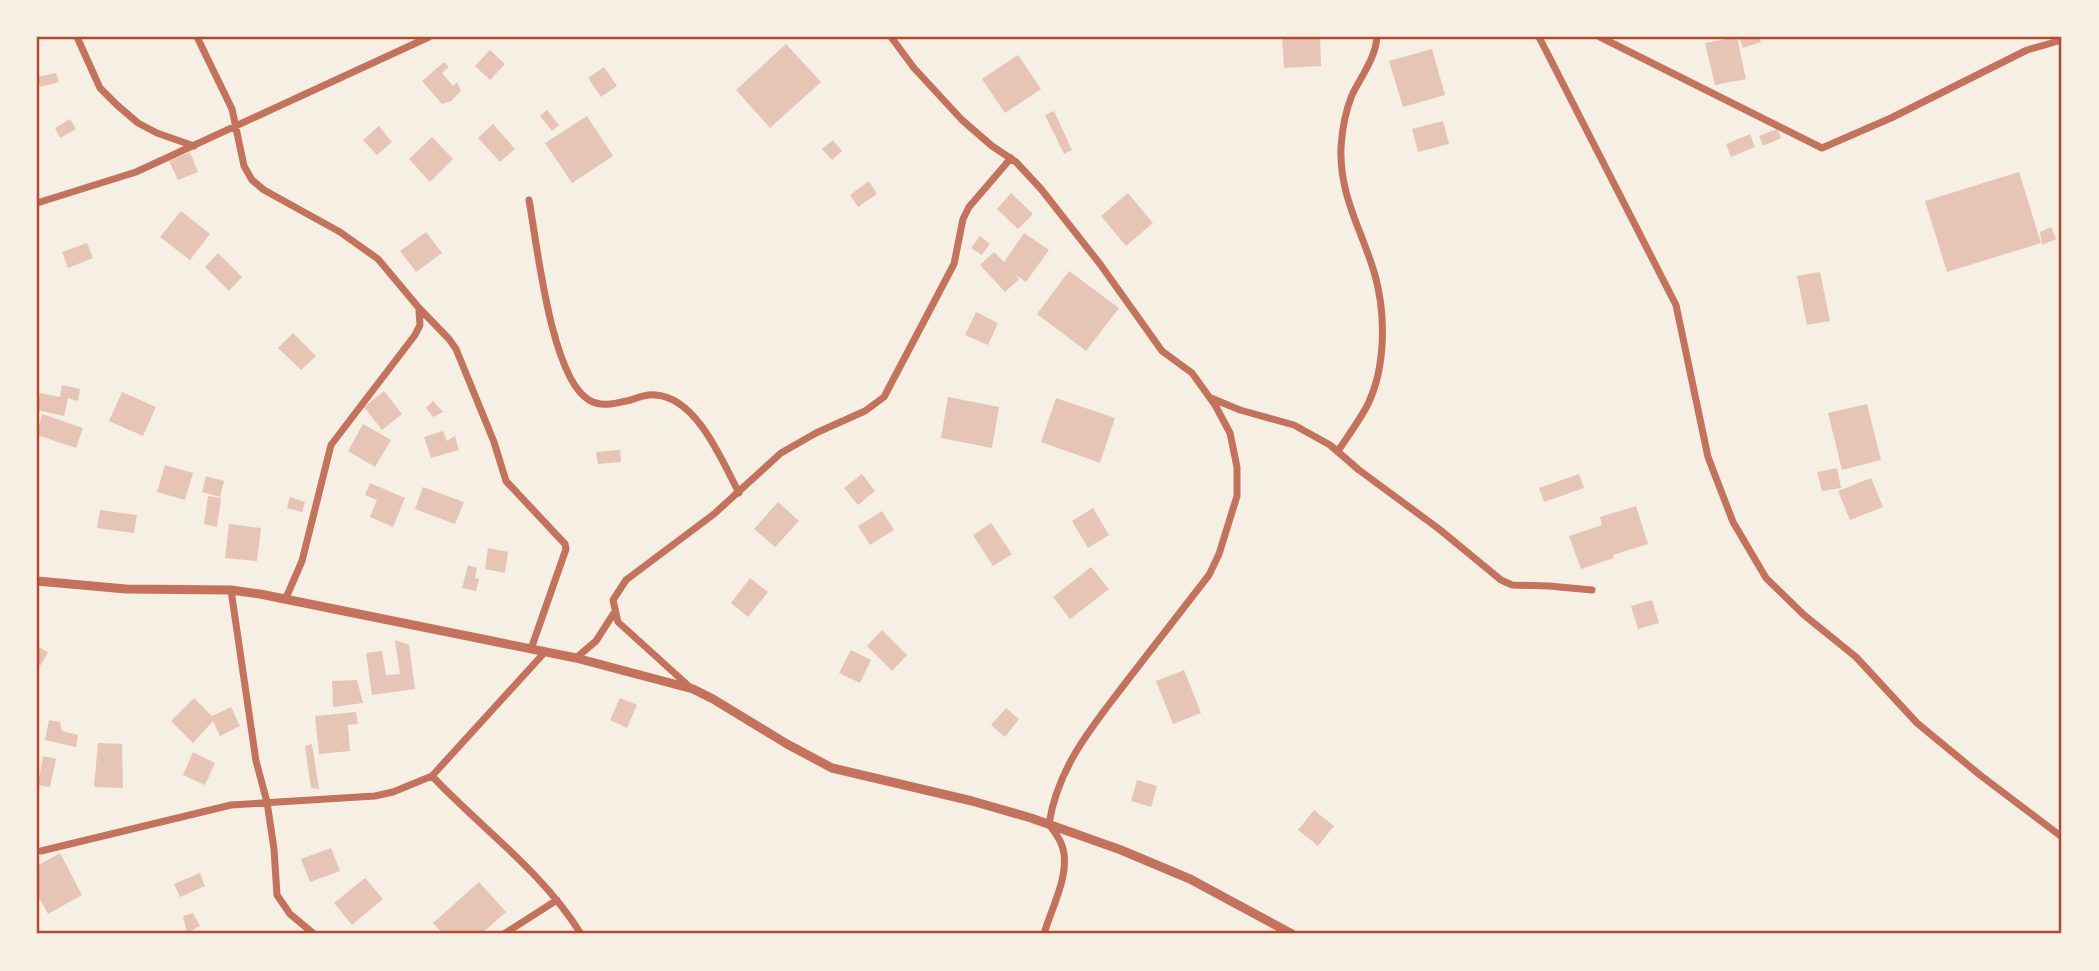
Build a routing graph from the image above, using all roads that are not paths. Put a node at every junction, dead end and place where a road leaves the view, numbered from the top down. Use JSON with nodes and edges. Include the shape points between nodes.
{"nodes":[{"id":1,"x":77,"y":37,"type":"edge"},
{"id":2,"x":197,"y":37,"type":"edge"},
{"id":3,"x":429,"y":37,"type":"edge"},
{"id":4,"x":891,"y":37,"type":"edge"},
{"id":5,"x":1377,"y":37,"type":"edge"},
{"id":6,"x":1539,"y":37,"type":"edge"},
{"id":7,"x":1600,"y":37,"type":"edge"},
{"id":8,"x":2062,"y":40,"type":"edge"},
{"id":9,"x":236,"y":126,"type":"junction"},
{"id":10,"x":194,"y":146,"type":"junction"},
{"id":11,"x":1011,"y":159,"type":"junction"},
{"id":12,"x":529,"y":200,"type":"dead end"},
{"id":13,"x":37,"y":203,"type":"edge"},
{"id":14,"x":419,"y":308,"type":"junction"},
{"id":15,"x":1210,"y":398,"type":"junction"},
{"id":16,"x":1339,"y":451,"type":"junction"},
{"id":17,"x":738,"y":493,"type":"junction"},
{"id":18,"x":37,"y":581,"type":"edge"},
{"id":19,"x":231,"y":590,"type":"junction"},
{"id":20,"x":1592,"y":590,"type":"dead end"},
{"id":21,"x":286,"y":598,"type":"junction"},
{"id":22,"x":614,"y":613,"type":"junction"},
{"id":23,"x":531,"y":649,"type":"junction"},
{"id":24,"x":545,"y":652,"type":"junction"},
{"id":25,"x":576,"y":657,"type":"junction"},
{"id":26,"x":693,"y":689,"type":"junction"},
{"id":27,"x":432,"y":776,"type":"junction"},
{"id":28,"x":267,"y":802,"type":"junction"},
{"id":29,"x":1049,"y":824,"type":"junction"},
{"id":30,"x":2062,"y":837,"type":"edge"},
{"id":31,"x":41,"y":851,"type":"dead end"},
{"id":32,"x":557,"y":900,"type":"junction"},
{"id":33,"x":314,"y":934,"type":"edge"},
{"id":34,"x":504,"y":934,"type":"edge"},
{"id":35,"x":581,"y":934,"type":"edge"},
{"id":36,"x":1043,"y":934,"type":"edge"},
{"id":37,"x":1292,"y":934,"type":"edge"}],
"edges":[{"from":1,"to":10,"type":"street","via":[[100,88],[117,105],[138,123]]},
{"from":2,"to":9,"type":"street"},
{"from":3,"to":9,"type":"street"},
{"from":4,"to":11,"type":"street","via":[[962,120]]},
{"from":5,"to":16,"type":"street","via":[[1373,56],[1352,96],[1341,146],[1344,188],[1375,275],[1383,325],[1379,365],[1368,404]]},
{"from":6,"to":30,"type":"street","via":[[1676,305],[1708,457],[1733,522],[1766,578],[1856,657],[1917,723]]},
{"from":7,"to":8,"type":"street","via":[[1822,148],[2027,50]]},
{"from":9,"to":10,"type":"street"},
{"from":9,"to":14,"type":"street","via":[[244,166],[252,180],[378,260]]},
{"from":10,"to":13,"type":"street","via":[[136,172]]},
{"from":11,"to":15,"type":"street","via":[[1050,200],[1162,351],[1192,373]]},
{"from":11,"to":17,"type":"street","via":[[969,207],[954,264],[884,397],[865,411],[794,444]]},
{"from":12,"to":17,"type":"street","via":[[556,341],[577,388],[598,404],[653,394],[685,407],[710,439]]},
{"from":14,"to":21,"type":"street","via":[[415,335],[331,444],[302,561]]},
{"from":14,"to":23,"type":"street","via":[[456,349],[506,481],[565,544]]},
{"from":15,"to":16,"type":"street","via":[[1294,425]]},
{"from":15,"to":29,"type":"street","via":[[1230,433],[1237,467],[1237,496],[1219,554],[1209,575],[1076,750],[1053,800]]},
{"from":16,"to":20,"type":"street","via":[[1501,580],[1512,585]]},
{"from":17,"to":22,"type":"street","via":[[626,580],[613,600]]},
{"from":18,"to":19,"type":"street","via":[[126,589]]},
{"from":19,"to":21,"type":"street"},
{"from":19,"to":28,"type":"street","via":[[256,761]]},
{"from":21,"to":23,"type":"street"},
{"from":22,"to":25,"type":"street","via":[[596,641]]},
{"from":22,"to":26,"type":"street","via":[[618,622]]},
{"from":23,"to":24,"type":"street"},
{"from":24,"to":25,"type":"street"},
{"from":24,"to":27,"type":"street"},
{"from":25,"to":26,"type":"street"},
{"from":26,"to":29,"type":"street","via":[[832,768]]},
{"from":27,"to":28,"type":"street","via":[[374,796]]},
{"from":27,"to":32,"type":"street"},
{"from":28,"to":31,"type":"street","via":[[231,805]]},
{"from":28,"to":33,"type":"street","via":[[277,895],[290,914]]},
{"from":29,"to":36,"type":"street","via":[[1062,844],[1064,861]]},
{"from":29,"to":37,"type":"street","via":[[1190,880]]},
{"from":32,"to":34,"type":"street"},
{"from":32,"to":35,"type":"street"}]}
